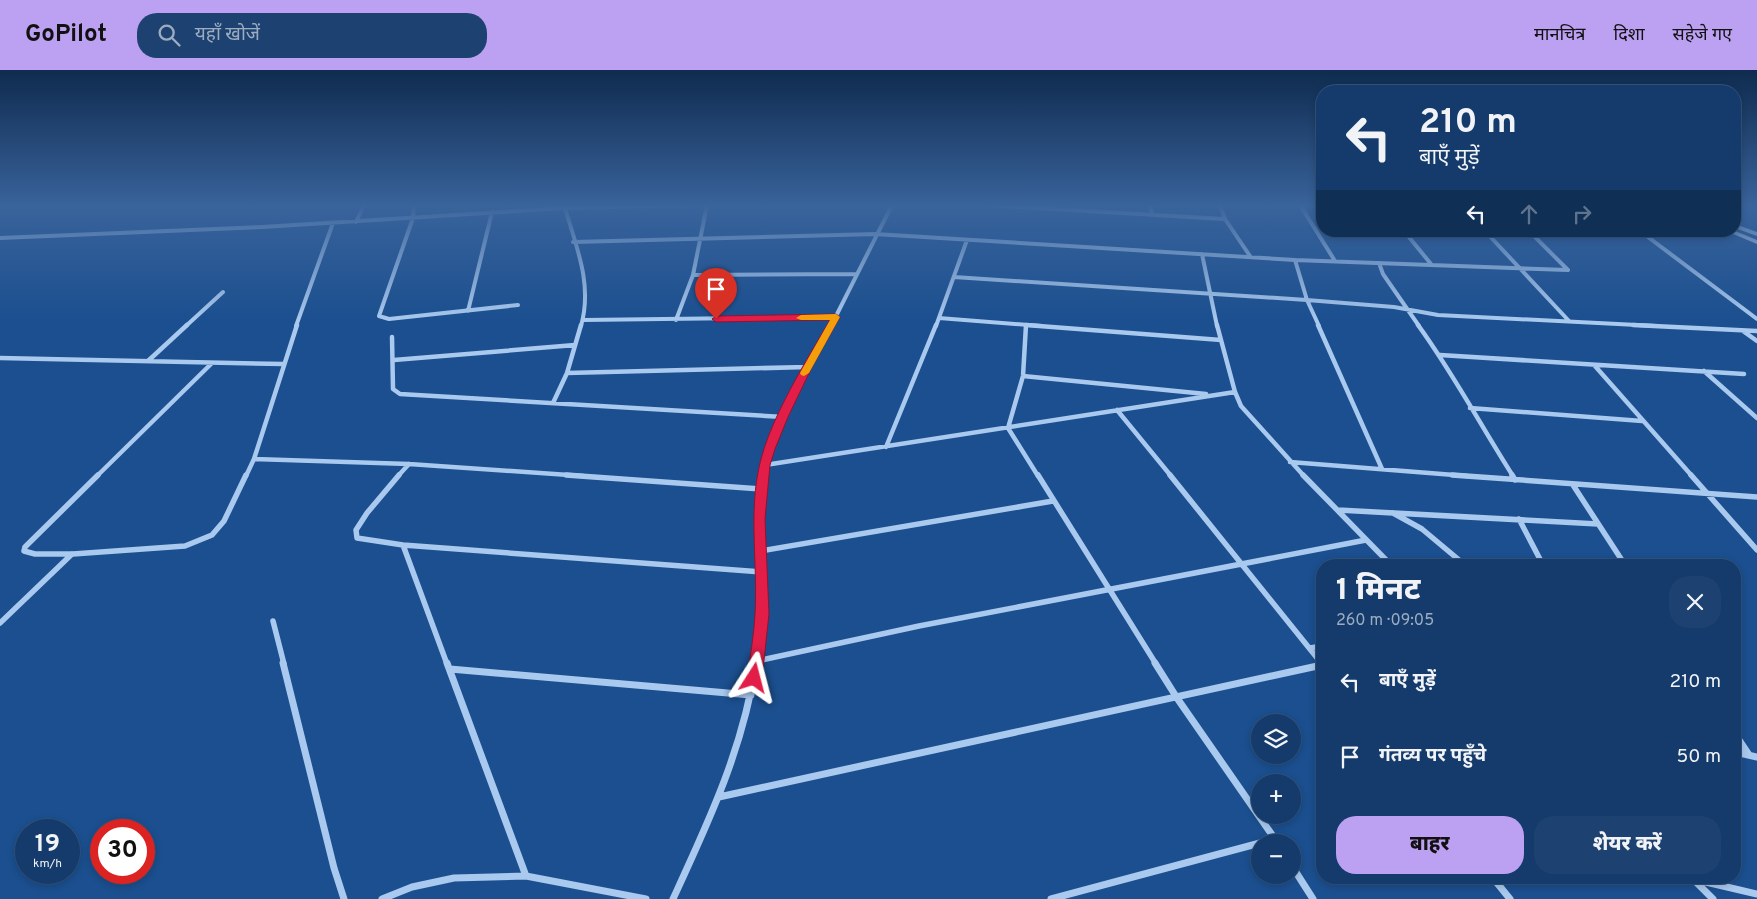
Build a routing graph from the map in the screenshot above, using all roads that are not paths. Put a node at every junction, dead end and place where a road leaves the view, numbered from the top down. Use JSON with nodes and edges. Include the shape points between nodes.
{"nodes":[{"id":1,"x":326,"y":244,"type":"edge"},
{"id":2,"x":404,"y":244,"type":"edge"},
{"id":3,"x":484,"y":244,"type":"edge"},
{"id":4,"x":574,"y":244,"type":"edge"},
{"id":5,"x":698,"y":244,"type":"edge"},
{"id":6,"x":871,"y":244,"type":"edge"},
{"id":7,"x":966,"y":244,"type":"edge"},
{"id":8,"x":1029,"y":244,"type":"edge"},
{"id":9,"x":1242,"y":244,"type":"edge"},
{"id":10,"x":1325,"y":244,"type":"edge"},
{"id":11,"x":1414,"y":244,"type":"edge"},
{"id":12,"x":1496,"y":244,"type":"edge"},
{"id":13,"x":1542,"y":244,"type":"edge"},
{"id":14,"x":1657,"y":244,"type":"edge"},
{"id":15,"x":1202,"y":254,"type":"junction"},
{"id":16,"x":1250,"y":256,"type":"junction"},
{"id":17,"x":1296,"y":260,"type":"junction"},
{"id":18,"x":1336,"y":261,"type":"junction"},
{"id":19,"x":1379,"y":263,"type":"junction"},
{"id":20,"x":1431,"y":264,"type":"junction"},
{"id":21,"x":1518,"y":268,"type":"junction"},
{"id":22,"x":857,"y":274,"type":"junction"},
{"id":23,"x":693,"y":275,"type":"junction"},
{"id":24,"x":954,"y":277,"type":"junction"},
{"id":25,"x":223,"y":292,"type":"dead end"},
{"id":26,"x":1209,"y":293,"type":"junction"},
{"id":27,"x":1307,"y":300,"type":"junction"},
{"id":28,"x":518,"y":306,"type":"dead end"},
{"id":29,"x":1406,"y":309,"type":"junction"},
{"id":30,"x":468,"y":311,"type":"junction"},
{"id":31,"x":836,"y":317,"type":"junction"},
{"id":32,"x":939,"y":318,"type":"junction"},
{"id":33,"x":1757,"y":319,"type":"edge"},
{"id":34,"x":583,"y":320,"type":"junction"},
{"id":35,"x":676,"y":320,"type":"junction"},
{"id":36,"x":1570,"y":321,"type":"junction"},
{"id":37,"x":1026,"y":325,"type":"junction"},
{"id":38,"x":1742,"y":330,"type":"junction"},
{"id":39,"x":1757,"y":331,"type":"edge"},
{"id":40,"x":392,"y":337,"type":"dead end"},
{"id":41,"x":1221,"y":340,"type":"junction"},
{"id":42,"x":1757,"y":341,"type":"edge"},
{"id":43,"x":575,"y":345,"type":"junction"},
{"id":44,"x":1440,"y":356,"type":"junction"},
{"id":45,"x":0,"y":358,"type":"edge"},
{"id":46,"x":394,"y":360,"type":"junction"},
{"id":47,"x":148,"y":362,"type":"junction"},
{"id":48,"x":212,"y":363,"type":"junction"},
{"id":49,"x":283,"y":364,"type":"junction"},
{"id":50,"x":1595,"y":366,"type":"junction"},
{"id":51,"x":807,"y":367,"type":"junction"},
{"id":52,"x":1704,"y":372,"type":"junction"},
{"id":53,"x":567,"y":373,"type":"junction"},
{"id":54,"x":1744,"y":374,"type":"dead end"},
{"id":55,"x":1023,"y":376,"type":"junction"},
{"id":56,"x":1235,"y":392,"type":"junction"},
{"id":57,"x":1213,"y":395,"type":"junction"},
{"id":58,"x":553,"y":403,"type":"junction"},
{"id":59,"x":1470,"y":408,"type":"junction"},
{"id":60,"x":1117,"y":410,"type":"junction"},
{"id":61,"x":783,"y":417,"type":"junction"},
{"id":62,"x":1757,"y":418,"type":"edge"},
{"id":63,"x":1642,"y":421,"type":"junction"},
{"id":64,"x":1008,"y":428,"type":"junction"},
{"id":65,"x":886,"y":447,"type":"junction"},
{"id":66,"x":254,"y":459,"type":"junction"},
{"id":67,"x":1290,"y":462,"type":"junction"},
{"id":68,"x":409,"y":464,"type":"junction"},
{"id":69,"x":765,"y":465,"type":"junction"},
{"id":70,"x":1382,"y":469,"type":"junction"},
{"id":71,"x":1515,"y":480,"type":"junction"},
{"id":72,"x":1572,"y":485,"type":"junction"},
{"id":73,"x":761,"y":490,"type":"junction"},
{"id":74,"x":1708,"y":493,"type":"junction"},
{"id":75,"x":1757,"y":497,"type":"edge"},
{"id":76,"x":1053,"y":501,"type":"junction"},
{"id":77,"x":1338,"y":510,"type":"junction"},
{"id":78,"x":1387,"y":511,"type":"junction"},
{"id":79,"x":1519,"y":519,"type":"junction"},
{"id":80,"x":1598,"y":524,"type":"junction"},
{"id":81,"x":1366,"y":540,"type":"junction"},
{"id":82,"x":402,"y":546,"type":"junction"},
{"id":83,"x":1757,"y":550,"type":"edge"},
{"id":84,"x":761,"y":551,"type":"junction"},
{"id":85,"x":73,"y":554,"type":"junction"},
{"id":86,"x":1385,"y":559,"type":"edge"},
{"id":87,"x":1458,"y":559,"type":"edge"},
{"id":88,"x":1539,"y":559,"type":"edge"},
{"id":89,"x":1620,"y":559,"type":"edge"},
{"id":90,"x":1242,"y":563,"type":"junction"},
{"id":91,"x":762,"y":572,"type":"junction"},
{"id":92,"x":1108,"y":589,"type":"junction"},
{"id":93,"x":273,"y":621,"type":"dead end"},
{"id":94,"x":0,"y":623,"type":"edge"},
{"id":95,"x":1316,"y":647,"type":"edge"},
{"id":96,"x":1310,"y":648,"type":"junction"},
{"id":97,"x":1316,"y":656,"type":"edge"},
{"id":98,"x":757,"y":661,"type":"junction"},
{"id":99,"x":1316,"y":666,"type":"edge"},
{"id":100,"x":450,"y":669,"type":"junction"},
{"id":101,"x":751,"y":695,"type":"junction"},
{"id":102,"x":1177,"y":698,"type":"junction"},
{"id":103,"x":1741,"y":741,"type":"edge"},
{"id":104,"x":1753,"y":756,"type":"edge"},
{"id":105,"x":719,"y":797,"type":"junction"},
{"id":106,"x":1271,"y":834,"type":"edge"},
{"id":107,"x":1251,"y":846,"type":"edge"},
{"id":108,"x":526,"y":876,"type":"junction"},
{"id":109,"x":1301,"y":880,"type":"edge"},
{"id":110,"x":1498,"y":884,"type":"edge"},
{"id":111,"x":1699,"y":884,"type":"edge"},
{"id":112,"x":1717,"y":884,"type":"edge"},
{"id":113,"x":1757,"y":894,"type":"edge"},
{"id":114,"x":344,"y":899,"type":"edge"},
{"id":115,"x":382,"y":899,"type":"edge"},
{"id":116,"x":646,"y":899,"type":"edge"},
{"id":117,"x":673,"y":899,"type":"edge"},
{"id":118,"x":1051,"y":899,"type":"edge"},
{"id":119,"x":1313,"y":899,"type":"edge"},
{"id":120,"x":1510,"y":899,"type":"edge"},
{"id":121,"x":1713,"y":899,"type":"edge"}],
"edges":[{"from":1,"to":49,"type":"street"},
{"from":2,"to":30,"type":"street","via":[[381,318]]},
{"from":3,"to":30,"type":"street"},
{"from":4,"to":34,"type":"street","via":[[586,282]]},
{"from":5,"to":23,"type":"street"},
{"from":6,"to":22,"type":"street"},
{"from":7,"to":24,"type":"street"},
{"from":8,"to":15,"type":"street"},
{"from":9,"to":16,"type":"street"},
{"from":10,"to":18,"type":"street"},
{"from":11,"to":20,"type":"street"},
{"from":12,"to":21,"type":"street"},
{"from":13,"to":21,"type":"street","via":[[1568,270]]},
{"from":14,"to":33,"type":"street"},
{"from":15,"to":16,"type":"street"},
{"from":15,"to":26,"type":"street"},
{"from":16,"to":17,"type":"street"},
{"from":17,"to":18,"type":"street"},
{"from":17,"to":27,"type":"street"},
{"from":18,"to":19,"type":"street"},
{"from":19,"to":20,"type":"street"},
{"from":19,"to":29,"type":"street"},
{"from":20,"to":21,"type":"street"},
{"from":21,"to":36,"type":"street"},
{"from":22,"to":23,"type":"street"},
{"from":22,"to":31,"type":"street"},
{"from":23,"to":35,"type":"street"},
{"from":24,"to":26,"type":"street"},
{"from":24,"to":32,"type":"street"},
{"from":25,"to":47,"type":"street"},
{"from":26,"to":27,"type":"street"},
{"from":26,"to":41,"type":"street"},
{"from":27,"to":29,"type":"street"},
{"from":27,"to":70,"type":"street"},
{"from":28,"to":30,"type":"street"},
{"from":29,"to":36,"type":"street","via":[[1438,315]]},
{"from":29,"to":44,"type":"street"},
{"from":31,"to":35,"type":"street"},
{"from":31,"to":51,"type":"street"},
{"from":32,"to":37,"type":"street"},
{"from":32,"to":65,"type":"street"},
{"from":34,"to":35,"type":"street"},
{"from":34,"to":43,"type":"street"},
{"from":36,"to":38,"type":"street"},
{"from":37,"to":41,"type":"street"},
{"from":37,"to":55,"type":"street"},
{"from":38,"to":39,"type":"street"},
{"from":38,"to":42,"type":"street"},
{"from":40,"to":46,"type":"street"},
{"from":41,"to":56,"type":"street"},
{"from":43,"to":46,"type":"street"},
{"from":43,"to":53,"type":"street"},
{"from":44,"to":50,"type":"street"},
{"from":44,"to":59,"type":"street"},
{"from":45,"to":47,"type":"street"},
{"from":46,"to":58,"type":"street","via":[[395,393]]},
{"from":47,"to":48,"type":"street"},
{"from":48,"to":49,"type":"street"},
{"from":48,"to":85,"type":"street","via":[[24,551]]},
{"from":49,"to":66,"type":"street"},
{"from":50,"to":52,"type":"street"},
{"from":50,"to":63,"type":"street"},
{"from":51,"to":53,"type":"street"},
{"from":51,"to":61,"type":"street"},
{"from":52,"to":54,"type":"street"},
{"from":52,"to":62,"type":"street"},
{"from":53,"to":58,"type":"street"},
{"from":55,"to":57,"type":"street"},
{"from":55,"to":64,"type":"street"},
{"from":56,"to":57,"type":"street"},
{"from":56,"to":67,"type":"street","via":[[1241,406]]},
{"from":57,"to":60,"type":"street"},
{"from":58,"to":61,"type":"street"},
{"from":59,"to":63,"type":"street"},
{"from":59,"to":71,"type":"street"},
{"from":60,"to":64,"type":"street"},
{"from":60,"to":90,"type":"street"},
{"from":61,"to":69,"type":"street"},
{"from":63,"to":74,"type":"street"},
{"from":64,"to":65,"type":"street"},
{"from":64,"to":76,"type":"street"},
{"from":65,"to":69,"type":"street"},
{"from":66,"to":68,"type":"street"},
{"from":66,"to":85,"type":"street","via":[[224,521],[212,535],[185,546]]},
{"from":67,"to":70,"type":"street"},
{"from":67,"to":77,"type":"street"},
{"from":68,"to":73,"type":"street"},
{"from":68,"to":82,"type":"street","via":[[356,530],[362,540]]},
{"from":69,"to":73,"type":"street"},
{"from":70,"to":71,"type":"street"},
{"from":71,"to":72,"type":"street"},
{"from":72,"to":74,"type":"street"},
{"from":72,"to":80,"type":"street"},
{"from":73,"to":84,"type":"street"},
{"from":74,"to":75,"type":"street"},
{"from":74,"to":83,"type":"street"},
{"from":76,"to":84,"type":"street"},
{"from":76,"to":92,"type":"street"},
{"from":77,"to":78,"type":"street"},
{"from":77,"to":81,"type":"street"},
{"from":78,"to":79,"type":"street"},
{"from":78,"to":87,"type":"street","via":[[1421,529]]},
{"from":79,"to":80,"type":"street"},
{"from":79,"to":88,"type":"street"},
{"from":80,"to":89,"type":"street"},
{"from":81,"to":86,"type":"street"},
{"from":81,"to":90,"type":"street"},
{"from":82,"to":91,"type":"street"},
{"from":82,"to":100,"type":"street"},
{"from":84,"to":91,"type":"street"},
{"from":85,"to":94,"type":"street"},
{"from":90,"to":92,"type":"street"},
{"from":90,"to":96,"type":"street"},
{"from":91,"to":98,"type":"street"},
{"from":92,"to":98,"type":"street"},
{"from":92,"to":102,"type":"street"},
{"from":93,"to":114,"type":"street"},
{"from":95,"to":96,"type":"street"},
{"from":96,"to":97,"type":"street"},
{"from":98,"to":101,"type":"street"},
{"from":99,"to":102,"type":"street"},
{"from":100,"to":101,"type":"street"},
{"from":100,"to":108,"type":"street"},
{"from":101,"to":105,"type":"street"},
{"from":102,"to":105,"type":"street"},
{"from":102,"to":106,"type":"street"},
{"from":103,"to":104,"type":"street"},
{"from":105,"to":117,"type":"street"},
{"from":107,"to":118,"type":"street"},
{"from":108,"to":115,"type":"street","via":[[454,878],[412,887]]},
{"from":108,"to":116,"type":"street"},
{"from":109,"to":119,"type":"street"},
{"from":110,"to":120,"type":"street"},
{"from":111,"to":121,"type":"street"},
{"from":112,"to":113,"type":"street"}]}
